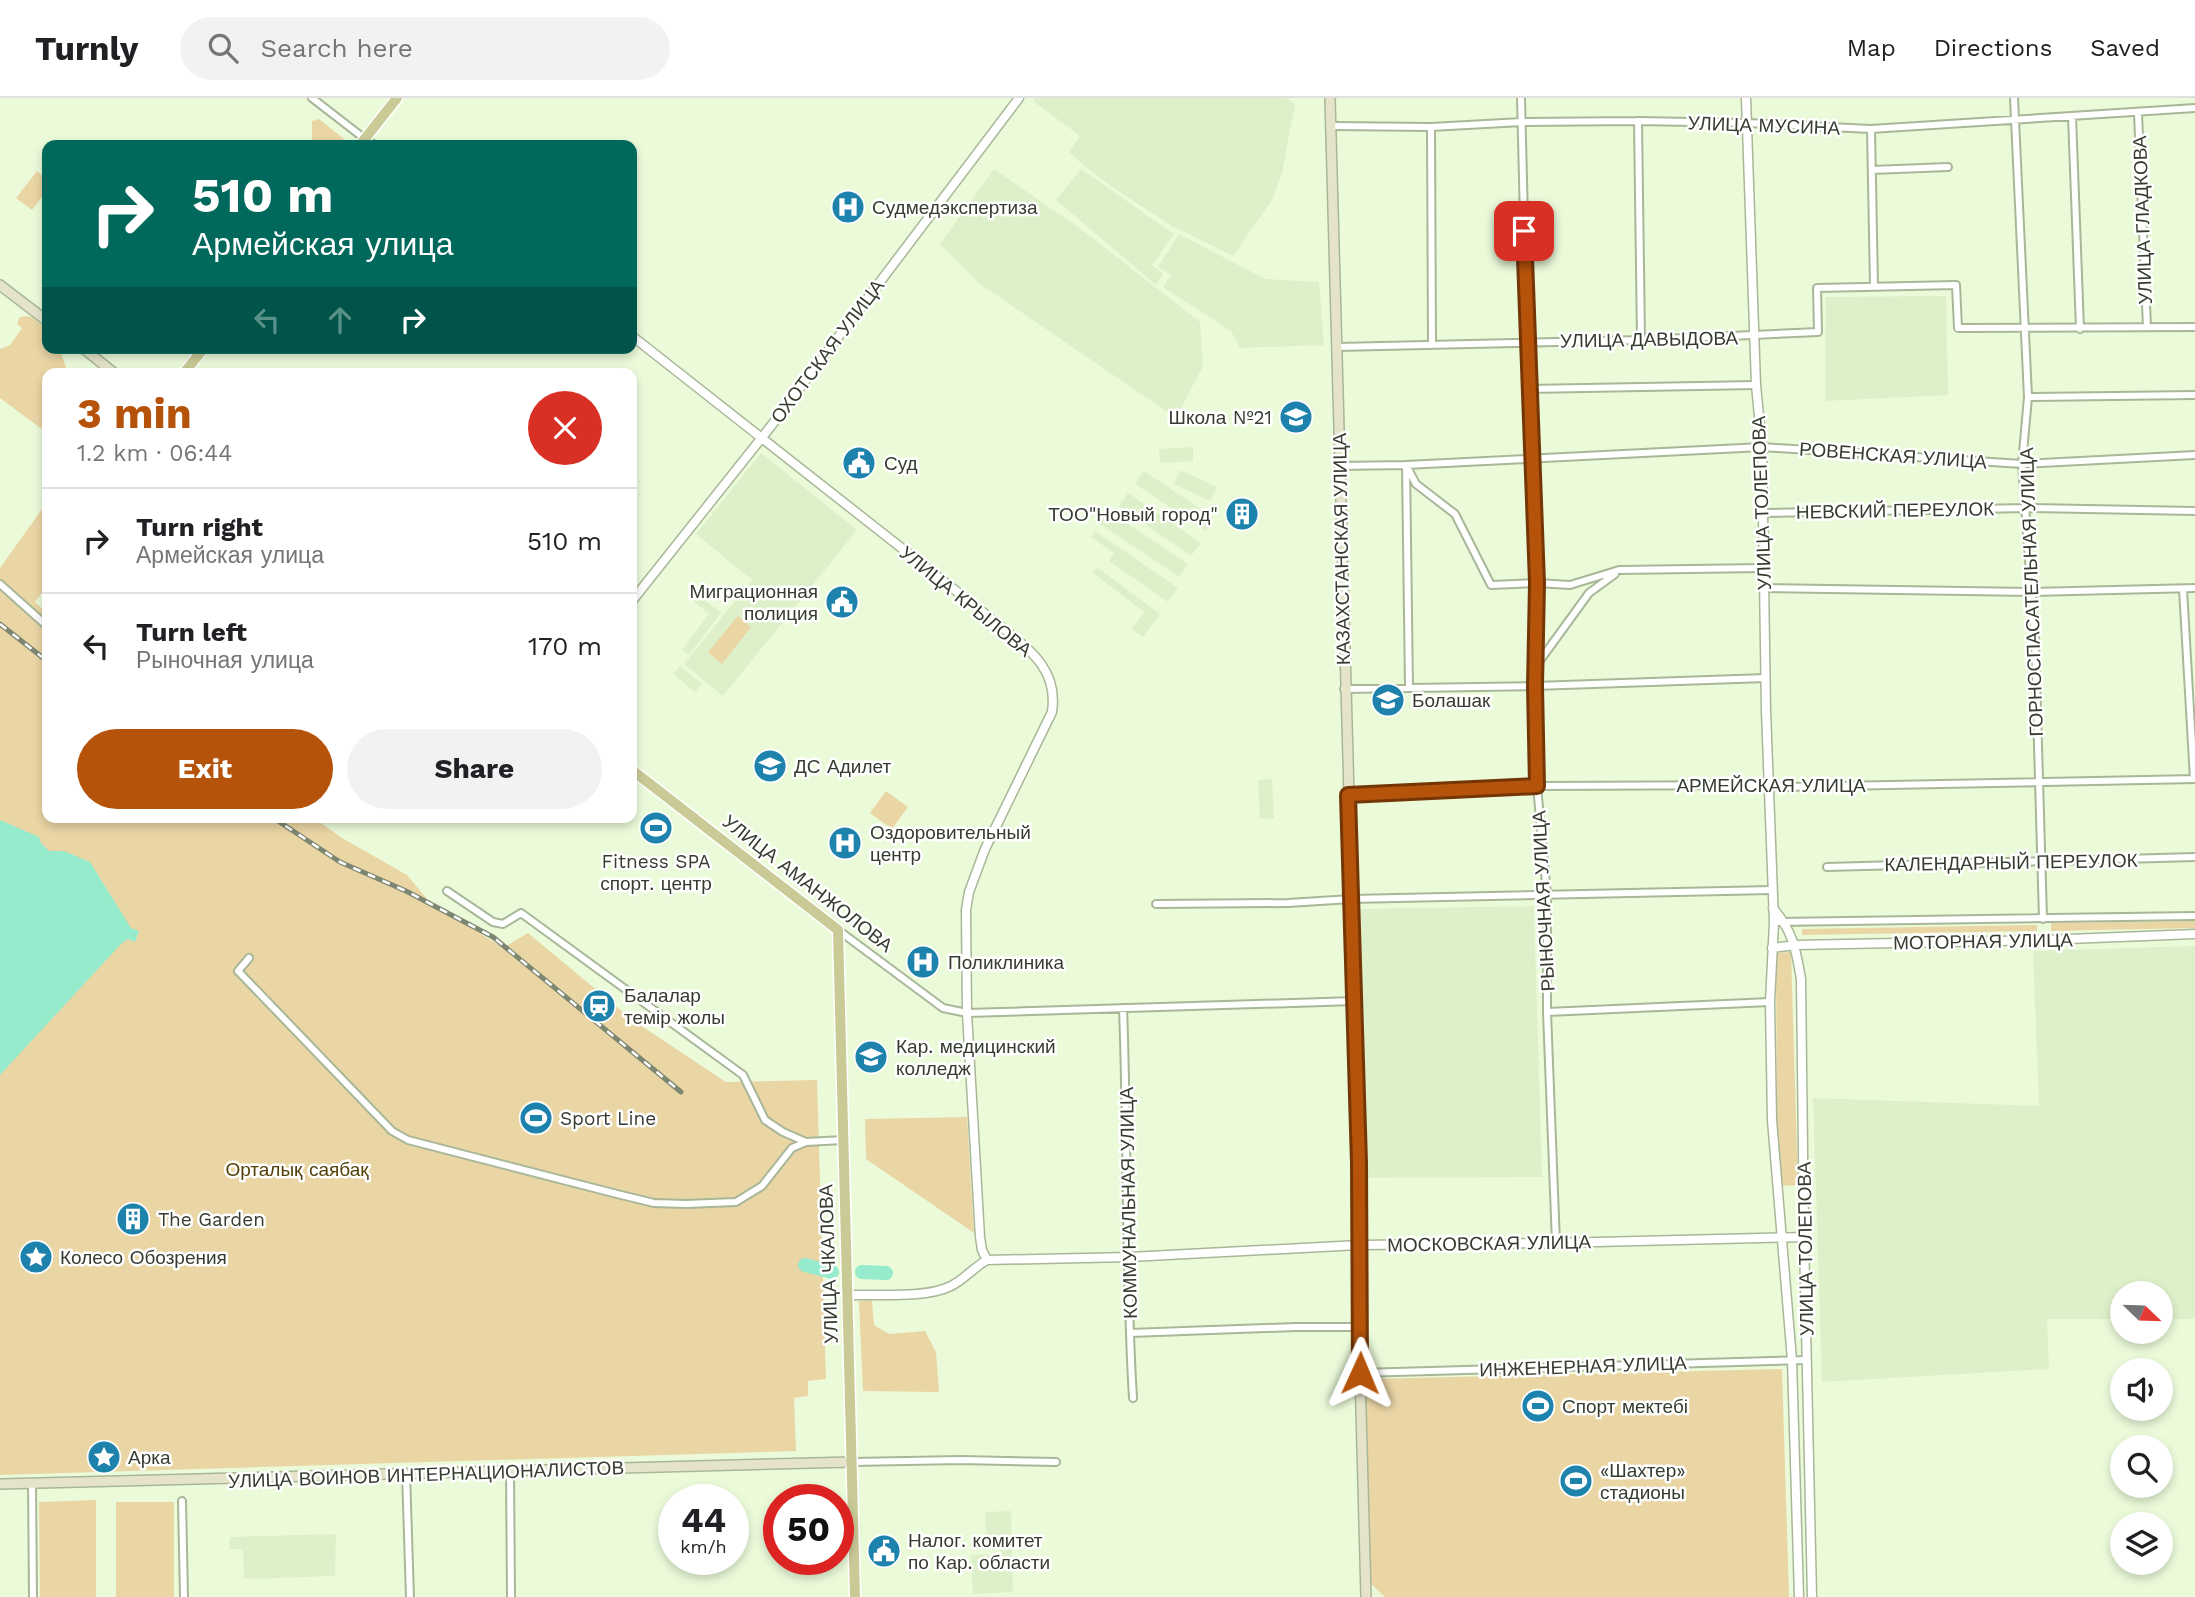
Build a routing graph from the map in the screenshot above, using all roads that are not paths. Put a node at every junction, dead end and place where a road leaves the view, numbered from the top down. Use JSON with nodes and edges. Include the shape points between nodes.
{"nodes":[{"id":1,"x":312,"y":98,"type":"edge"},
{"id":2,"x":397,"y":98,"type":"edge"},
{"id":3,"x":1019,"y":98,"type":"edge"},
{"id":4,"x":1330,"y":98,"type":"edge"},
{"id":5,"x":1521,"y":98,"type":"edge"},
{"id":6,"x":1746,"y":98,"type":"edge"},
{"id":7,"x":2014,"y":98,"type":"edge"},
{"id":8,"x":2195,"y":108,"type":"edge"},
{"id":9,"x":2138,"y":113,"type":"junction"},
{"id":10,"x":2072,"y":116,"type":"junction"},
{"id":11,"x":1638,"y":121,"type":"junction"},
{"id":12,"x":2015,"y":121,"type":"junction"},
{"id":13,"x":1522,"y":122,"type":"junction"},
{"id":14,"x":1747,"y":123,"type":"junction"},
{"id":15,"x":1332,"y":126,"type":"junction"},
{"id":16,"x":1431,"y":127,"type":"junction"},
{"id":17,"x":1871,"y":129,"type":"junction"},
{"id":18,"x":362,"y":140,"type":"edge"},
{"id":19,"x":368,"y":140,"type":"edge"},
{"id":20,"x":1948,"y":167,"type":"dead end"},
{"id":21,"x":1872,"y":170,"type":"junction"},
{"id":22,"x":0,"y":285,"type":"edge"},
{"id":23,"x":1874,"y":286,"type":"junction"},
{"id":24,"x":42,"y":317,"type":"edge"},
{"id":25,"x":2147,"y":327,"type":"junction"},
{"id":26,"x":2195,"y":327,"type":"edge"},
{"id":27,"x":2080,"y":329,"type":"junction"},
{"id":28,"x":2024,"y":330,"type":"junction"},
{"id":29,"x":1756,"y":336,"type":"junction"},
{"id":30,"x":637,"y":340,"type":"edge"},
{"id":31,"x":1641,"y":340,"type":"junction"},
{"id":32,"x":1527,"y":341,"type":"junction"},
{"id":33,"x":1432,"y":345,"type":"junction"},
{"id":34,"x":1336,"y":347,"type":"junction"},
{"id":35,"x":90,"y":354,"type":"edge"},
{"id":36,"x":199,"y":354,"type":"edge"},
{"id":37,"x":108,"y":368,"type":"edge"},
{"id":38,"x":188,"y":368,"type":"edge"},
{"id":39,"x":1756,"y":385,"type":"junction"},
{"id":40,"x":1528,"y":388,"type":"junction"},
{"id":41,"x":2195,"y":396,"type":"edge"},
{"id":42,"x":2028,"y":397,"type":"junction"},
{"id":43,"x":762,"y":437,"type":"junction"},
{"id":44,"x":1762,"y":447,"type":"junction"},
{"id":45,"x":2195,"y":455,"type":"edge"},
{"id":46,"x":1533,"y":458,"type":"junction"},
{"id":47,"x":2022,"y":464,"type":"junction"},
{"id":48,"x":1406,"y":465,"type":"junction"},
{"id":49,"x":1339,"y":466,"type":"junction"},
{"id":50,"x":2027,"y":508,"type":"junction"},
{"id":51,"x":2195,"y":511,"type":"edge"},
{"id":52,"x":1763,"y":513,"type":"junction"},
{"id":53,"x":1763,"y":568,"type":"junction"},
{"id":54,"x":1619,"y":570,"type":"junction"},
{"id":55,"x":1537,"y":583,"type":"junction"},
{"id":56,"x":0,"y":584,"type":"edge"},
{"id":57,"x":1764,"y":588,"type":"junction"},
{"id":58,"x":2195,"y":588,"type":"edge"},
{"id":59,"x":2183,"y":589,"type":"junction"},
{"id":60,"x":2032,"y":592,"type":"junction"},
{"id":61,"x":637,"y":595,"type":"edge"},
{"id":62,"x":42,"y":622,"type":"edge"},
{"id":63,"x":1535,"y":667,"type":"junction"},
{"id":64,"x":1766,"y":678,"type":"junction"},
{"id":65,"x":1535,"y":686,"type":"junction"},
{"id":66,"x":1409,"y":687,"type":"junction"},
{"id":67,"x":1345,"y":689,"type":"junction"},
{"id":68,"x":637,"y":774,"type":"edge"},
{"id":69,"x":2194,"y":779,"type":"edge"},
{"id":70,"x":2040,"y":783,"type":"junction"},
{"id":71,"x":1768,"y":785,"type":"junction"},
{"id":72,"x":1537,"y":786,"type":"junction"},
{"id":73,"x":1348,"y":795,"type":"junction"},
{"id":74,"x":2195,"y":857,"type":"edge"},
{"id":75,"x":2042,"y":862,"type":"junction"},
{"id":76,"x":1827,"y":867,"type":"dead end"},
{"id":77,"x":1772,"y":890,"type":"junction"},
{"id":78,"x":447,"y":891,"type":"dead end"},
{"id":79,"x":1546,"y":895,"type":"junction"},
{"id":80,"x":1351,"y":899,"type":"junction"},
{"id":81,"x":1156,"y":904,"type":"dead end"},
{"id":82,"x":1773,"y":908,"type":"junction"},
{"id":83,"x":2195,"y":916,"type":"edge"},
{"id":84,"x":2043,"y":919,"type":"junction"},
{"id":85,"x":1774,"y":922,"type":"junction"},
{"id":86,"x":1786,"y":923,"type":"junction"},
{"id":87,"x":838,"y":930,"type":"junction"},
{"id":88,"x":2195,"y":934,"type":"edge"},
{"id":89,"x":1796,"y":945,"type":"junction"},
{"id":90,"x":1772,"y":948,"type":"junction"},
{"id":91,"x":249,"y":958,"type":"dead end"},
{"id":92,"x":1355,"y":1001,"type":"junction"},
{"id":93,"x":1770,"y":1002,"type":"junction"},
{"id":94,"x":1123,"y":1008,"type":"junction"},
{"id":95,"x":1548,"y":1012,"type":"junction"},
{"id":96,"x":967,"y":1013,"type":"junction"},
{"id":97,"x":843,"y":1140,"type":"junction"},
{"id":98,"x":806,"y":1142,"type":"junction"},
{"id":99,"x":1781,"y":1237,"type":"junction"},
{"id":100,"x":1804,"y":1237,"type":"junction"},
{"id":101,"x":1556,"y":1243,"type":"junction"},
{"id":102,"x":1359,"y":1245,"type":"junction"},
{"id":103,"x":1130,"y":1257,"type":"junction"},
{"id":104,"x":987,"y":1261,"type":"junction"},
{"id":105,"x":846,"y":1295,"type":"junction"},
{"id":106,"x":1360,"y":1327,"type":"junction"},
{"id":107,"x":1130,"y":1333,"type":"junction"},
{"id":108,"x":1792,"y":1360,"type":"junction"},
{"id":109,"x":1807,"y":1360,"type":"junction"},
{"id":110,"x":1360,"y":1373,"type":"junction"},
{"id":111,"x":1133,"y":1398,"type":"dead end"},
{"id":112,"x":852,"y":1462,"type":"junction"},
{"id":113,"x":1056,"y":1462,"type":"dead end"},
{"id":114,"x":510,"y":1471,"type":"junction"},
{"id":115,"x":406,"y":1474,"type":"junction"},
{"id":116,"x":33,"y":1483,"type":"junction"},
{"id":117,"x":0,"y":1484,"type":"edge"},
{"id":118,"x":182,"y":1501,"type":"dead end"},
{"id":119,"x":33,"y":1597,"type":"edge"},
{"id":120,"x":184,"y":1597,"type":"edge"},
{"id":121,"x":410,"y":1597,"type":"edge"},
{"id":122,"x":511,"y":1597,"type":"edge"},
{"id":123,"x":856,"y":1597,"type":"edge"},
{"id":124,"x":1366,"y":1597,"type":"edge"},
{"id":125,"x":1799,"y":1597,"type":"edge"},
{"id":126,"x":1812,"y":1597,"type":"edge"}],
"edges":[{"from":1,"to":18,"type":"street"},
{"from":2,"to":19,"type":"main road"},
{"from":3,"to":43,"type":"street","name":"ОХОТСКАЯ УЛИЦА"},
{"from":4,"to":15,"type":"main road","name":"КАЗАХСТАНСКАЯ УЛИЦА"},
{"from":5,"to":13,"type":"street","name":"РЫНОЧНАЯ УЛИЦА"},
{"from":6,"to":14,"type":"street","name":"УЛИЦА ТОЛЕПОВА"},
{"from":7,"to":12,"type":"street","name":"ГОРНОСПАСАТЕЛЬНАЯ УЛИЦА"},
{"from":8,"to":9,"type":"street","name":"УЛИЦА МУСИНА"},
{"from":9,"to":10,"type":"street","name":"УЛИЦА МУСИНА"},
{"from":9,"to":25,"type":"street","name":"УЛИЦА ГЛАДКОВА"},
{"from":10,"to":12,"type":"street","name":"УЛИЦА МУСИНА"},
{"from":10,"to":27,"type":"street"},
{"from":11,"to":13,"type":"street","name":"УЛИЦА МУСИНА"},
{"from":11,"to":14,"type":"street","name":"УЛИЦА МУСИНА"},
{"from":11,"to":31,"type":"street"},
{"from":12,"to":17,"type":"street","name":"УЛИЦА МУСИНА"},
{"from":12,"to":28,"type":"street","name":"ГОРНОСПАСАТЕЛЬНАЯ УЛИЦА"},
{"from":13,"to":16,"type":"street","name":"УЛИЦА МУСИНА"},
{"from":13,"to":32,"type":"street","name":"РЫНОЧНАЯ УЛИЦА"},
{"from":14,"to":17,"type":"street","name":"УЛИЦА МУСИНА"},
{"from":14,"to":29,"type":"street","name":"УЛИЦА ТОЛЕПОВА"},
{"from":15,"to":16,"type":"street","name":"УЛИЦА МУСИНА"},
{"from":15,"to":34,"type":"main road","name":"КАЗАХСТАНСКАЯ УЛИЦА"},
{"from":16,"to":33,"type":"street"},
{"from":17,"to":21,"type":"street"},
{"from":20,"to":21,"type":"street"},
{"from":21,"to":23,"type":"street"},
{"from":22,"to":24,"type":"main road"},
{"from":23,"to":28,"type":"street","name":"УЛИЦА ДАВЫДОВА","via":[[1956,285],[1958,328]]},
{"from":23,"to":29,"type":"street","name":"УЛИЦА ДАВЫДОВА","via":[[1817,288],[1818,332]]},
{"from":25,"to":26,"type":"street","name":"УЛИЦА ДАВЫДОВА"},
{"from":25,"to":27,"type":"street","name":"УЛИЦА ДАВЫДОВА"},
{"from":27,"to":28,"type":"street","name":"УЛИЦА ДАВЫДОВА"},
{"from":28,"to":42,"type":"street","name":"ГОРНОСПАСАТЕЛЬНАЯ УЛИЦА"},
{"from":29,"to":31,"type":"street","name":"УЛИЦА ДАВЫДОВА"},
{"from":29,"to":39,"type":"street","name":"УЛИЦА ТОЛЕПОВА"},
{"from":30,"to":43,"type":"street","name":"УЛИЦА КРЫЛОВА"},
{"from":31,"to":32,"type":"street","name":"УЛИЦА ДАВЫДОВА"},
{"from":32,"to":33,"type":"street","name":"УЛИЦА ДАВЫДОВА"},
{"from":32,"to":40,"type":"street","name":"РЫНОЧНАЯ УЛИЦА"},
{"from":33,"to":34,"type":"street","name":"УЛИЦА ДАВЫДОВА"},
{"from":34,"to":49,"type":"main road","name":"КАЗАХСТАНСКАЯ УЛИЦА"},
{"from":35,"to":37,"type":"main road"},
{"from":36,"to":38,"type":"main road"},
{"from":39,"to":40,"type":"street"},
{"from":39,"to":44,"type":"street","name":"УЛИЦА ТОЛЕПОВА"},
{"from":40,"to":46,"type":"street","name":"РЫНОЧНАЯ УЛИЦА"},
{"from":41,"to":42,"type":"street"},
{"from":42,"to":47,"type":"street","name":"ГОРНОСПАСАТЕЛЬНАЯ УЛИЦА"},
{"from":43,"to":61,"type":"street","name":"ОХОТСКАЯ УЛИЦА"},
{"from":43,"to":96,"type":"street","name":"УЛИЦА КРЫЛОВА","via":[[1017,640],[1040,662],[1052,684],[1052,712],[990,837],[969,892],[964,933]]},
{"from":44,"to":46,"type":"street","name":"РОВЕНСКАЯ УЛИЦА"},
{"from":44,"to":47,"type":"street","name":"РОВЕНСКАЯ УЛИЦА"},
{"from":44,"to":52,"type":"street","name":"УЛИЦА ТОЛЕПОВА"},
{"from":45,"to":47,"type":"street","name":"РОВЕНСКАЯ УЛИЦА"},
{"from":46,"to":48,"type":"street","name":"РОВЕНСКАЯ УЛИЦА"},
{"from":46,"to":55,"type":"street","name":"РЫНОЧНАЯ УЛИЦА"},
{"from":47,"to":50,"type":"street","name":"ГОРНОСПАСАТЕЛЬНАЯ УЛИЦА"},
{"from":48,"to":49,"type":"street","name":"РОВЕНСКАЯ УЛИЦА"},
{"from":48,"to":55,"type":"street","via":[[1416,484],[1455,514],[1491,585]]},
{"from":48,"to":66,"type":"street"},
{"from":49,"to":67,"type":"main road","name":"КАЗАХСТАНСКАЯ УЛИЦА"},
{"from":50,"to":51,"type":"street","name":"НЕВСКИЙ ПЕРЕУЛОК"},
{"from":50,"to":52,"type":"street","name":"НЕВСКИЙ ПЕРЕУЛОК"},
{"from":50,"to":60,"type":"street","name":"ГОРНОСПАСАТЕЛЬНАЯ УЛИЦА"},
{"from":52,"to":53,"type":"street","name":"УЛИЦА ТОЛЕПОВА"},
{"from":53,"to":54,"type":"street"},
{"from":53,"to":57,"type":"street","name":"УЛИЦА ТОЛЕПОВА"},
{"from":54,"to":55,"type":"street","via":[[1570,585]]},
{"from":54,"to":63,"type":"street","via":[[1589,593]]},
{"from":55,"to":63,"type":"street","name":"РЫНОЧНАЯ УЛИЦА"},
{"from":56,"to":62,"type":"street"},
{"from":57,"to":60,"type":"street"},
{"from":57,"to":64,"type":"street","name":"УЛИЦА ТОЛЕПОВА"},
{"from":58,"to":59,"type":"street"},
{"from":59,"to":60,"type":"street"},
{"from":59,"to":69,"type":"street"},
{"from":60,"to":70,"type":"street","name":"ГОРНОСПАСАТЕЛЬНАЯ УЛИЦА"},
{"from":63,"to":65,"type":"street","name":"РЫНОЧНАЯ УЛИЦА"},
{"from":64,"to":65,"type":"street"},
{"from":64,"to":71,"type":"street","name":"УЛИЦА ТОЛЕПОВА"},
{"from":65,"to":66,"type":"street"},
{"from":65,"to":72,"type":"street","name":"РЫНОЧНАЯ УЛИЦА"},
{"from":66,"to":67,"type":"street"},
{"from":67,"to":73,"type":"main road","name":"КАЗАХСТАНСКАЯ УЛИЦА"},
{"from":68,"to":87,"type":"main road","name":"УЛИЦА АМАНЖОЛОВА"},
{"from":69,"to":70,"type":"street","name":"АРМЕЙСКАЯ УЛИЦА"},
{"from":70,"to":71,"type":"street","name":"АРМЕЙСКАЯ УЛИЦА"},
{"from":70,"to":75,"type":"street","name":"ГОРНОСПАСАТЕЛЬНАЯ УЛИЦА"},
{"from":71,"to":72,"type":"street","name":"АРМЕЙСКАЯ УЛИЦА"},
{"from":71,"to":77,"type":"street","name":"УЛИЦА ТОЛЕПОВА"},
{"from":72,"to":73,"type":"street","name":"АРМЕЙСКАЯ УЛИЦА"},
{"from":72,"to":79,"type":"street","name":"РЫНОЧНАЯ УЛИЦА"},
{"from":73,"to":80,"type":"main road","name":"КАЗАХСТАНСКАЯ УЛИЦА"},
{"from":74,"to":75,"type":"street","name":"КАЛЕНДАРНЫЙ ПЕРЕУЛОК"},
{"from":75,"to":76,"type":"street","name":"КАЛЕНДАРНЫЙ ПЕРЕУЛОК"},
{"from":75,"to":84,"type":"street","name":"ГОРНОСПАСАТЕЛЬНАЯ УЛИЦА"},
{"from":77,"to":79,"type":"street"},
{"from":77,"to":82,"type":"street","name":"УЛИЦА ТОЛЕПОВА"},
{"from":78,"to":98,"type":"street","via":[[493,922],[503,924],[522,913],[743,1076],[765,1120]]},
{"from":79,"to":80,"type":"street"},
{"from":79,"to":95,"type":"street","name":"РЫНОЧНАЯ УЛИЦА"},
{"from":80,"to":81,"type":"street"},
{"from":80,"to":92,"type":"main road","name":"КАЗАХСТАНСКАЯ УЛИЦА"},
{"from":82,"to":85,"type":"street","name":"УЛИЦА ТОЛЕПОВА"},
{"from":82,"to":86,"type":"street","name":"УЛИЦА ТОЛЕПОВА"},
{"from":83,"to":84,"type":"street","name":"МОТОРНАЯ УЛИЦА"},
{"from":84,"to":86,"type":"street","name":"МОТОРНАЯ УЛИЦА"},
{"from":85,"to":86,"type":"street","name":"МОТОРНАЯ УЛИЦА"},
{"from":85,"to":90,"type":"street","name":"УЛИЦА ТОЛЕПОВА"},
{"from":86,"to":89,"type":"street","name":"УЛИЦА ТОЛЕПОВА"},
{"from":87,"to":96,"type":"street","name":"УЛИЦА АМАНЖОЛОВА","via":[[943,1008]]},
{"from":87,"to":97,"type":"main road","name":"УЛИЦА ЧКАЛОВА"},
{"from":88,"to":89,"type":"street","name":"МОТОРНАЯ УЛИЦА"},
{"from":89,"to":90,"type":"street","name":"МОТОРНАЯ УЛИЦА"},
{"from":89,"to":100,"type":"street","name":"УЛИЦА ТОЛЕПОВА","via":[[1801,979]]},
{"from":90,"to":93,"type":"street","name":"УЛИЦА ТОЛЕПОВА"},
{"from":91,"to":98,"type":"street","via":[[238,971],[392,1131],[408,1140],[654,1203],[686,1204],[736,1202],[762,1186],[792,1148]]},
{"from":92,"to":94,"type":"street"},
{"from":92,"to":102,"type":"main road","name":"КАЗАХСТАНСКАЯ УЛИЦА"},
{"from":93,"to":95,"type":"street"},
{"from":93,"to":99,"type":"street","name":"УЛИЦА ТОЛЕПОВА","via":[[1772,1120]]},
{"from":94,"to":96,"type":"street"},
{"from":94,"to":103,"type":"street","name":"КОММУНАЛЬНАЯ УЛИЦА"},
{"from":95,"to":101,"type":"street","name":"РЫНОЧНАЯ УЛИЦА"},
{"from":96,"to":104,"type":"street","name":"УЛИЦА КРЫЛОВА","via":[[980,1237]]},
{"from":97,"to":98,"type":"street"},
{"from":97,"to":105,"type":"main road","name":"УЛИЦА ЧКАЛОВА"},
{"from":99,"to":100,"type":"street","name":"МОСКОВСКАЯ УЛИЦА"},
{"from":99,"to":101,"type":"street","name":"МОСКОВСКАЯ УЛИЦА"},
{"from":99,"to":108,"type":"street","name":"УЛИЦА ТОЛЕПОВА"},
{"from":100,"to":109,"type":"street","name":"УЛИЦА ТОЛЕПОВА"},
{"from":101,"to":102,"type":"street","name":"МОСКОВСКАЯ УЛИЦА"},
{"from":102,"to":103,"type":"street","name":"МОСКОВСКАЯ УЛИЦА"},
{"from":102,"to":106,"type":"main road","name":"КАЗАХСТАНСКАЯ УЛИЦА"},
{"from":103,"to":104,"type":"street","name":"МОСКОВСКАЯ УЛИЦА"},
{"from":103,"to":107,"type":"street","name":"КОММУНАЛЬНАЯ УЛИЦА"},
{"from":104,"to":105,"type":"street","via":[[937,1292]]},
{"from":105,"to":112,"type":"main road","name":"УЛИЦА ЧКАЛОВА"},
{"from":106,"to":107,"type":"street"},
{"from":106,"to":110,"type":"main road","name":"КАЗАХСТАНСКАЯ УЛИЦА"},
{"from":107,"to":111,"type":"street","name":"КОММУНАЛЬНАЯ УЛИЦА"},
{"from":108,"to":109,"type":"street","name":"ИНЖЕНЕРНАЯ УЛИЦА"},
{"from":108,"to":110,"type":"street","name":"ИНЖЕНЕРНАЯ УЛИЦА"},
{"from":108,"to":125,"type":"street","name":"УЛИЦА ТОЛЕПОВА"},
{"from":109,"to":126,"type":"street","name":"УЛИЦА ТОЛЕПОВА"},
{"from":110,"to":124,"type":"main road","name":"КАЗАХСТАНСКАЯ УЛИЦА"},
{"from":112,"to":113,"type":"street"},
{"from":112,"to":114,"type":"main road","name":"УЛИЦА ВОИНОВ ИНТЕРНАЦИОНАЛИСТОВ"},
{"from":112,"to":123,"type":"main road","name":"УЛИЦА ЧКАЛОВА"},
{"from":114,"to":115,"type":"main road","name":"УЛИЦА ВОИНОВ ИНТЕРНАЦИОНАЛИСТОВ"},
{"from":114,"to":122,"type":"street"},
{"from":115,"to":116,"type":"main road","name":"УЛИЦА ВОИНОВ ИНТЕРНАЦИОНАЛИСТОВ"},
{"from":115,"to":121,"type":"street"},
{"from":116,"to":117,"type":"main road","name":"УЛИЦА ВОИНОВ ИНТЕРНАЦИОНАЛИСТОВ"},
{"from":116,"to":119,"type":"street"},
{"from":118,"to":120,"type":"street"}]}
